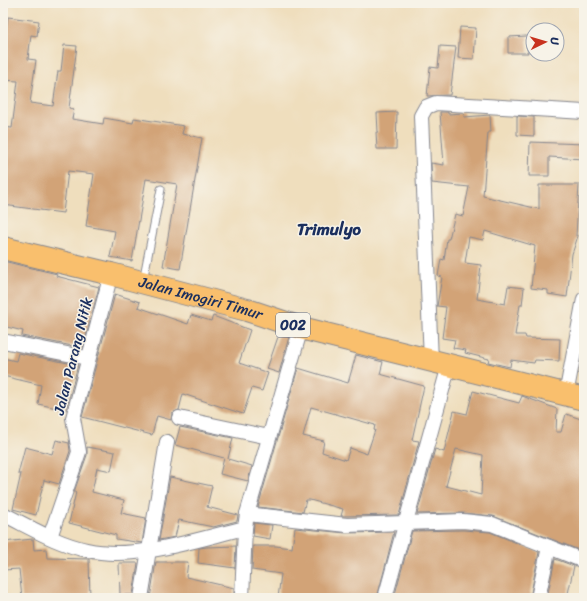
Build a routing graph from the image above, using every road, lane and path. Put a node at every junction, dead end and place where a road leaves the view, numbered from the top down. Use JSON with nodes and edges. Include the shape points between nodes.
{"nodes":[{"id":1,"x":584,"y":112,"type":"edge"},
{"id":2,"x":161,"y":189,"type":"dead end"},
{"id":3,"x":3,"y":248,"type":"edge"},
{"id":4,"x":111,"y":274,"type":"junction"},
{"id":5,"x":142,"y":283,"type":"junction"},
{"id":6,"x":584,"y":299,"type":"edge"},
{"id":7,"x":301,"y":328,"type":"junction"},
{"id":8,"x":3,"y":342,"type":"edge"},
{"id":9,"x":87,"y":358,"type":"junction"},
{"id":10,"x":440,"y":363,"type":"junction"},
{"id":11,"x":575,"y":397,"type":"edge"},
{"id":12,"x":179,"y":418,"type":"dead end"},
{"id":13,"x":269,"y":437,"type":"junction"},
{"id":14,"x":166,"y":442,"type":"dead end"},
{"id":15,"x":3,"y":514,"type":"edge"},
{"id":16,"x":246,"y":521,"type":"junction"},
{"id":17,"x":406,"y":523,"type":"junction"},
{"id":18,"x":50,"y":537,"type":"junction"},
{"id":19,"x":549,"y":547,"type":"junction"},
{"id":20,"x":149,"y":551,"type":"junction"},
{"id":21,"x":584,"y":561,"type":"edge"},
{"id":22,"x":141,"y":598,"type":"edge"},
{"id":23,"x":242,"y":598,"type":"edge"},
{"id":24,"x":385,"y":598,"type":"edge"},
{"id":25,"x":538,"y":598,"type":"edge"}],
"edges":[{"from":1,"to":10,"type":"street","via":[[436,103],[426,107],[421,116]]},
{"from":2,"to":5,"type":"lane"},
{"from":3,"to":4,"type":"main road","name":"Jalan Imogiri Timur","number":"002"},
{"from":4,"to":5,"type":"main road","name":"Jalan Imogiri Timur","number":"002"},
{"from":4,"to":9,"type":"street","name":"Jalan Parang Nitik"},
{"from":5,"to":7,"type":"main road","name":"Jalan Imogiri Timur","number":"002","via":[[247,310]]},
{"from":6,"to":11,"type":"street"},
{"from":7,"to":10,"type":"main road","name":"Jalan Imogiri Timur","number":"002"},
{"from":7,"to":13,"type":"street"},
{"from":8,"to":9,"type":"street"},
{"from":9,"to":18,"type":"street","name":"Jalan Parang Nitik","via":[[72,418],[78,452]]},
{"from":10,"to":11,"type":"main road","name":"Jalan Imogiri Timur","number":"002"},
{"from":10,"to":17,"type":"street"},
{"from":12,"to":13,"type":"street"},
{"from":13,"to":16,"type":"street"},
{"from":14,"to":20,"type":"street"},
{"from":15,"to":18,"type":"street"},
{"from":16,"to":17,"type":"street","via":[[347,525]]},
{"from":16,"to":20,"type":"street"},
{"from":16,"to":23,"type":"street"},
{"from":17,"to":19,"type":"street","via":[[463,521],[492,524]]},
{"from":17,"to":24,"type":"street"},
{"from":18,"to":20,"type":"street","via":[[94,551]]},
{"from":19,"to":21,"type":"street"},
{"from":19,"to":25,"type":"street"},
{"from":20,"to":22,"type":"street"}]}
